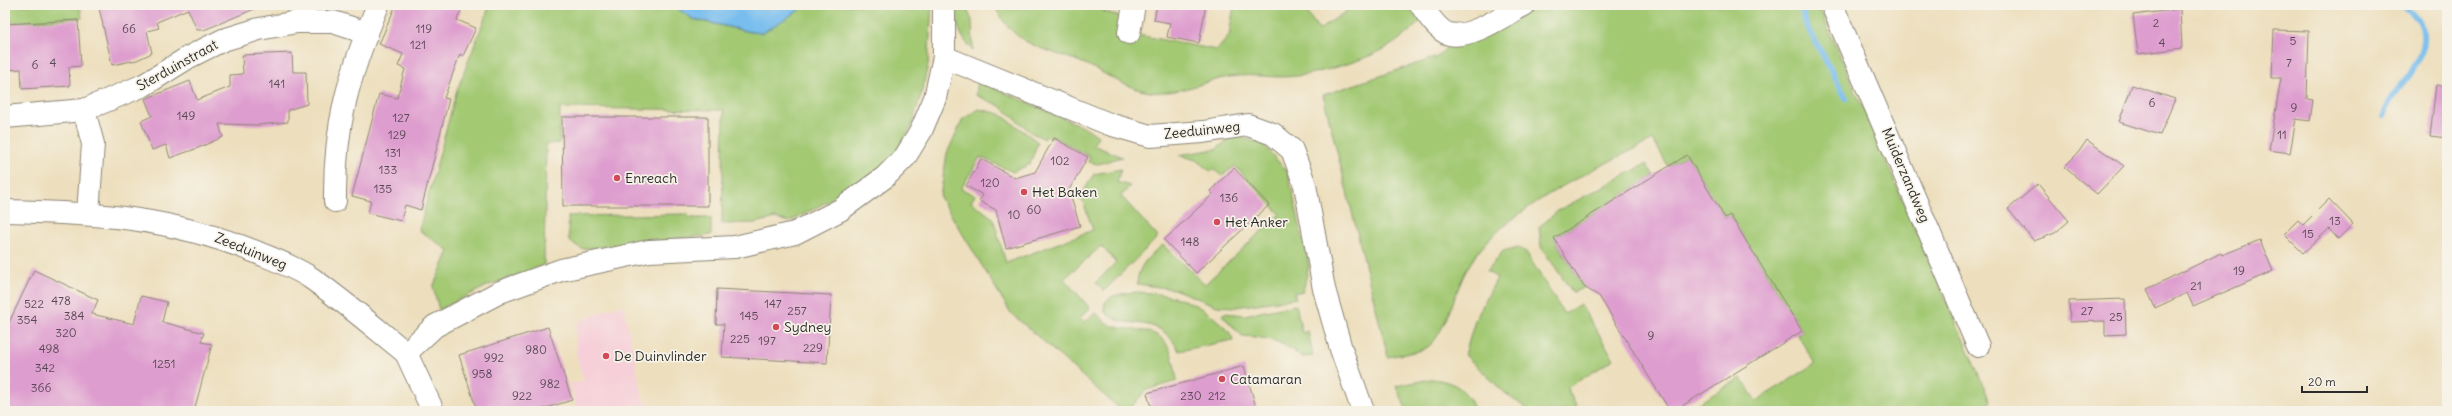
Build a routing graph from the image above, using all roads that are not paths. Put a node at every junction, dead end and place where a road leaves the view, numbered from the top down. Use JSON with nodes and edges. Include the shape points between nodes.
{"nodes":[{"id":1,"x":378,"y":5,"type":"edge"},
{"id":2,"x":944,"y":5,"type":"edge"},
{"id":3,"x":1134,"y":5,"type":"edge"},
{"id":4,"x":1420,"y":5,"type":"edge"},
{"id":5,"x":1524,"y":5,"type":"edge"},
{"id":6,"x":1832,"y":5,"type":"edge"},
{"id":7,"x":367,"y":33,"type":"junction"},
{"id":8,"x":1129,"y":33,"type":"dead end"},
{"id":9,"x":944,"y":57,"type":"junction"},
{"id":10,"x":84,"y":110,"type":"junction"},
{"id":11,"x":5,"y":117,"type":"edge"},
{"id":12,"x":335,"y":201,"type":"dead end"},
{"id":13,"x":5,"y":211,"type":"edge"},
{"id":14,"x":88,"y":213,"type":"junction"},
{"id":15,"x":1978,"y":346,"type":"dead end"},
{"id":16,"x":406,"y":353,"type":"junction"},
{"id":17,"x":433,"y":411,"type":"edge"},
{"id":18,"x":1363,"y":411,"type":"edge"}],
"edges":[{"from":1,"to":7,"type":"street"},
{"from":2,"to":9,"type":"street"},
{"from":3,"to":8,"type":"street"},
{"from":4,"to":5,"type":"street","via":[[1448,34],[1468,34]]},
{"from":6,"to":15,"type":"street","name":"Muiderzandweg"},
{"from":7,"to":10,"type":"street","name":"Sterduinstraat","via":[[333,22],[297,22],[259,29],[223,40],[189,56],[144,85]]},
{"from":7,"to":12,"type":"street","via":[[347,88],[338,130],[334,167]]},
{"from":9,"to":16,"type":"street","via":[[935,98],[921,131],[905,157],[885,177],[840,210],[795,233],[735,247],[648,251],[561,270],[500,292],[435,326]]},
{"from":9,"to":18,"type":"street","name":"Zeeduinweg","via":[[1109,124],[1150,136],[1248,125],[1274,134],[1292,150],[1305,185],[1324,289],[1341,349]]},
{"from":10,"to":11,"type":"street","name":"Sterduinstraat"},
{"from":10,"to":14,"type":"street","via":[[93,144]]},
{"from":13,"to":14,"type":"street","name":"Zeeduinweg"},
{"from":14,"to":16,"type":"street","name":"Zeeduinweg","via":[[173,225],[217,236],[277,260],[310,277]]},
{"from":16,"to":17,"type":"street","name":"Zeeduinweg"}]}
